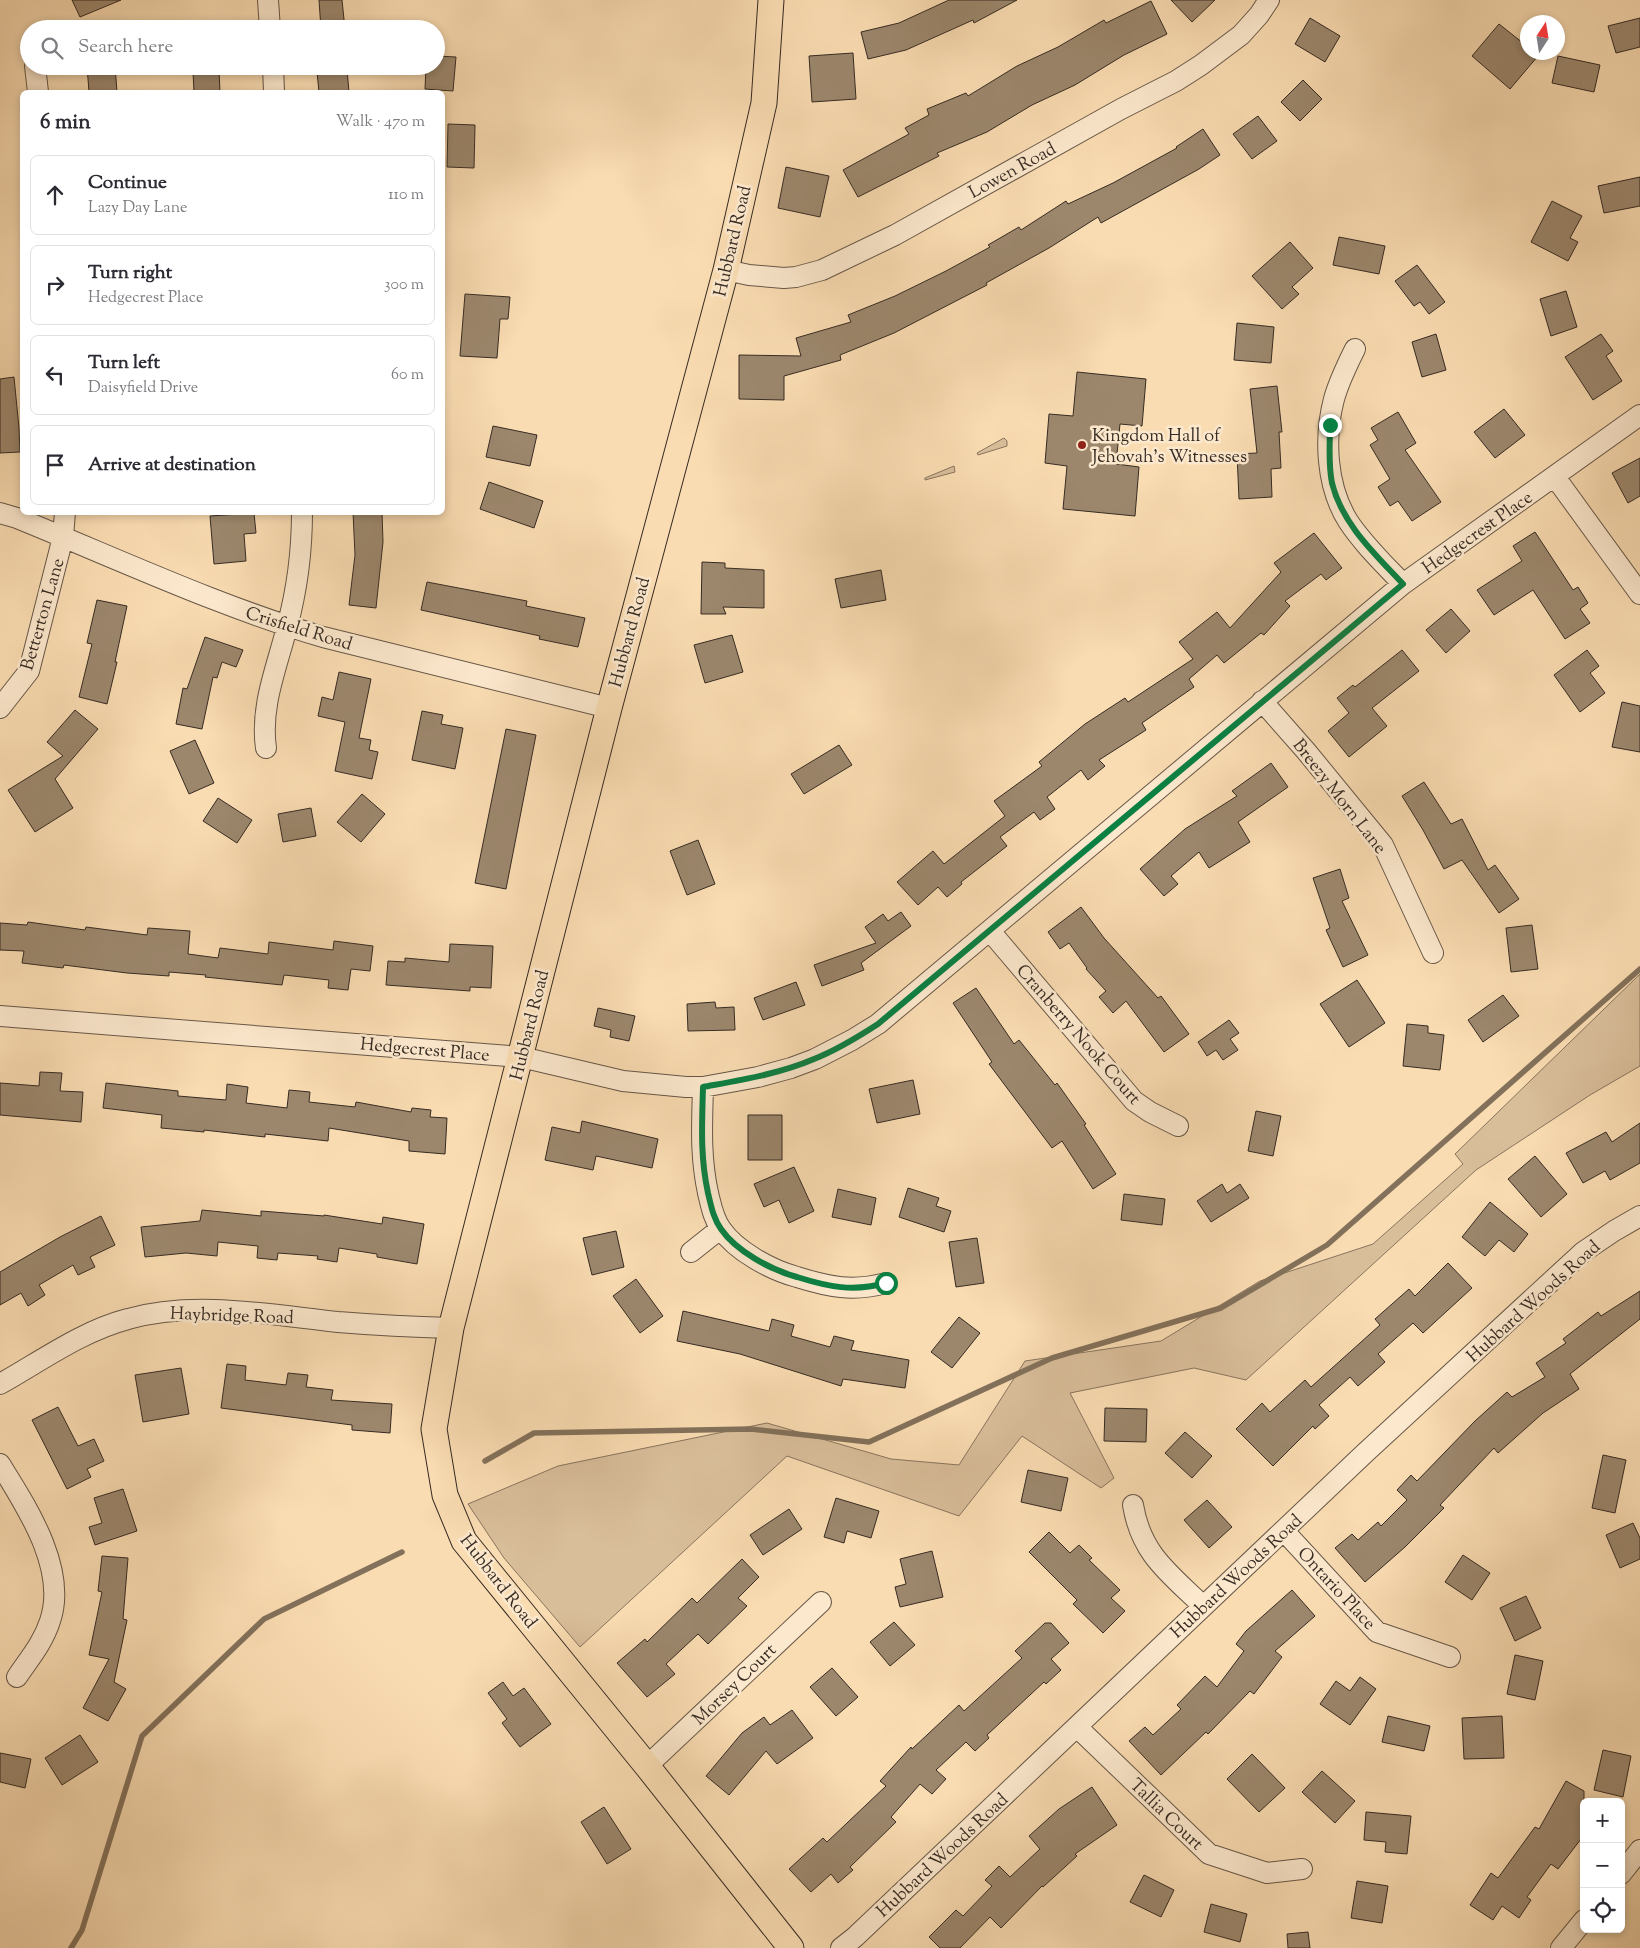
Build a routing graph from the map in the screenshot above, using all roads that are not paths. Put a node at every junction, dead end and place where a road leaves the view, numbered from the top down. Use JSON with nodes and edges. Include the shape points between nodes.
{"nodes":[{"id":1,"x":268,"y":0,"type":"edge"},
{"id":2,"x":771,"y":0,"type":"edge"},
{"id":3,"x":1269,"y":0,"type":"edge"},
{"id":4,"x":269,"y":20,"type":"edge"},
{"id":5,"x":36,"y":75,"type":"edge"},
{"id":6,"x":273,"y":75,"type":"edge"},
{"id":7,"x":38,"y":90,"type":"edge"},
{"id":8,"x":274,"y":90,"type":"edge"},
{"id":9,"x":726,"y":270,"type":"junction"},
{"id":10,"x":1355,"y":349,"type":"dead end"},
{"id":11,"x":1640,"y":415,"type":"edge"},
{"id":12,"x":1555,"y":477,"type":"junction"},
{"id":13,"x":0,"y":513,"type":"edge"},
{"id":14,"x":65,"y":515,"type":"edge"},
{"id":15,"x":302,"y":515,"type":"edge"},
{"id":16,"x":63,"y":537,"type":"junction"},
{"id":17,"x":1403,"y":584,"type":"junction"},
{"id":18,"x":1640,"y":594,"type":"edge"},
{"id":19,"x":287,"y":627,"type":"junction"},
{"id":20,"x":1262,"y":701,"type":"junction"},
{"id":21,"x":0,"y":708,"type":"edge"},
{"id":22,"x":609,"y":708,"type":"junction"},
{"id":23,"x":266,"y":748,"type":"dead end"},
{"id":24,"x":990,"y":931,"type":"junction"},
{"id":25,"x":1433,"y":953,"type":"dead end"},
{"id":26,"x":0,"y":1016,"type":"edge"},
{"id":27,"x":522,"y":1057,"type":"junction"},
{"id":28,"x":703,"y":1087,"type":"junction"},
{"id":29,"x":1178,"y":1126,"type":"dead end"},
{"id":30,"x":1640,"y":1216,"type":"edge"},
{"id":31,"x":720,"y":1229,"type":"junction"},
{"id":32,"x":691,"y":1252,"type":"dead end"},
{"id":33,"x":886,"y":1283,"type":"dead end"},
{"id":34,"x":451,"y":1328,"type":"junction"},
{"id":35,"x":0,"y":1384,"type":"edge"},
{"id":36,"x":0,"y":1464,"type":"edge"},
{"id":37,"x":1132,"y":1505,"type":"dead end"},
{"id":38,"x":1284,"y":1531,"type":"junction"},
{"id":39,"x":820,"y":1602,"type":"dead end"},
{"id":40,"x":1203,"y":1606,"type":"junction"},
{"id":41,"x":1450,"y":1657,"type":"dead end"},
{"id":42,"x":17,"y":1677,"type":"dead end"},
{"id":43,"x":1078,"y":1728,"type":"junction"},
{"id":44,"x":647,"y":1766,"type":"junction"},
{"id":45,"x":1640,"y":1850,"type":"edge"},
{"id":46,"x":1302,"y":1869,"type":"dead end"},
{"id":47,"x":1625,"y":1869,"type":"edge"},
{"id":48,"x":1580,"y":1925,"type":"edge"},
{"id":49,"x":791,"y":1948,"type":"edge"},
{"id":50,"x":841,"y":1948,"type":"edge"},
{"id":51,"x":1561,"y":1948,"type":"edge"}],
"edges":[{"from":1,"to":4,"type":"street"},
{"from":2,"to":9,"type":"main road","name":"Hubbard Road","via":[[764,103]]},
{"from":3,"to":9,"type":"street","name":"Lowen Road","via":[[1241,35],[1176,81],[862,251],[822,270],[784,278]]},
{"from":5,"to":7,"type":"street"},
{"from":6,"to":8,"type":"street"},
{"from":9,"to":22,"type":"main road","name":"Hubbard Road"},
{"from":10,"to":17,"type":"street","via":[[1334,398],[1330,425],[1332,481],[1347,519]]},
{"from":11,"to":12,"type":"street","name":"Hedgecrest Place"},
{"from":12,"to":17,"type":"street","name":"Hedgecrest Place"},
{"from":12,"to":18,"type":"street"},
{"from":13,"to":16,"type":"street","name":"Crisfield Road"},
{"from":14,"to":16,"type":"street","name":"Betterton Lane"},
{"from":15,"to":19,"type":"street","via":[[301,555]]},
{"from":16,"to":19,"type":"street","name":"Crisfield Road"},
{"from":16,"to":21,"type":"street","name":"Betterton Lane","via":[[29,671]]},
{"from":17,"to":20,"type":"street","name":"Hedgecrest Place"},
{"from":19,"to":22,"type":"street","name":"Crisfield Road"},
{"from":19,"to":23,"type":"street","via":[[265,715]]},
{"from":20,"to":24,"type":"street","name":"Hedgecrest Place"},
{"from":20,"to":25,"type":"street","name":"Breezy Morn Lane","via":[[1383,846]]},
{"from":22,"to":27,"type":"main road","name":"Hubbard Road"},
{"from":24,"to":28,"type":"street","name":"Hedgecrest Place","via":[[878,1024],[852,1040],[791,1068]]},
{"from":24,"to":29,"type":"street","name":"Cranberry Nook Court","via":[[1134,1101]]},
{"from":26,"to":27,"type":"street","name":"Hedgecrest Place"},
{"from":27,"to":28,"type":"street","name":"Hedgecrest Place","via":[[623,1081]]},
{"from":27,"to":34,"type":"main road","name":"Hubbard Road"},
{"from":28,"to":31,"type":"street","via":[[703,1172],[712,1211]]},
{"from":30,"to":38,"type":"street","name":"Hubbard Woods Road","via":[[1583,1252]]},
{"from":31,"to":32,"type":"street"},
{"from":31,"to":33,"type":"street","via":[[736,1245],[769,1267],[791,1276],[839,1288],[856,1289]]},
{"from":34,"to":35,"type":"street","name":"Haybridge Road","via":[[175,1310],[106,1326]]},
{"from":34,"to":44,"type":"main road","name":"Hubbard Road","via":[[434,1429],[445,1495],[464,1542]]},
{"from":36,"to":42,"type":"street","via":[[38,1530],[51,1565],[54,1593],[51,1620],[41,1643]]},
{"from":37,"to":40,"type":"street","via":[[1136,1524],[1155,1559]]},
{"from":38,"to":40,"type":"street","name":"Hubbard Woods Road"},
{"from":38,"to":41,"type":"street","name":"Ontario Place","via":[[1377,1632]]},
{"from":39,"to":44,"type":"street","name":"Morsey Court"},
{"from":40,"to":43,"type":"street","name":"Hubbard Woods Road"},
{"from":43,"to":46,"type":"street","name":"Tallia Court","via":[[1209,1854],[1267,1873]]},
{"from":43,"to":50,"type":"street","name":"Hubbard Woods Road"},
{"from":44,"to":49,"type":"main road","name":"Hubbard Road"},
{"from":45,"to":47,"type":"street"},
{"from":48,"to":51,"type":"street"}]}
